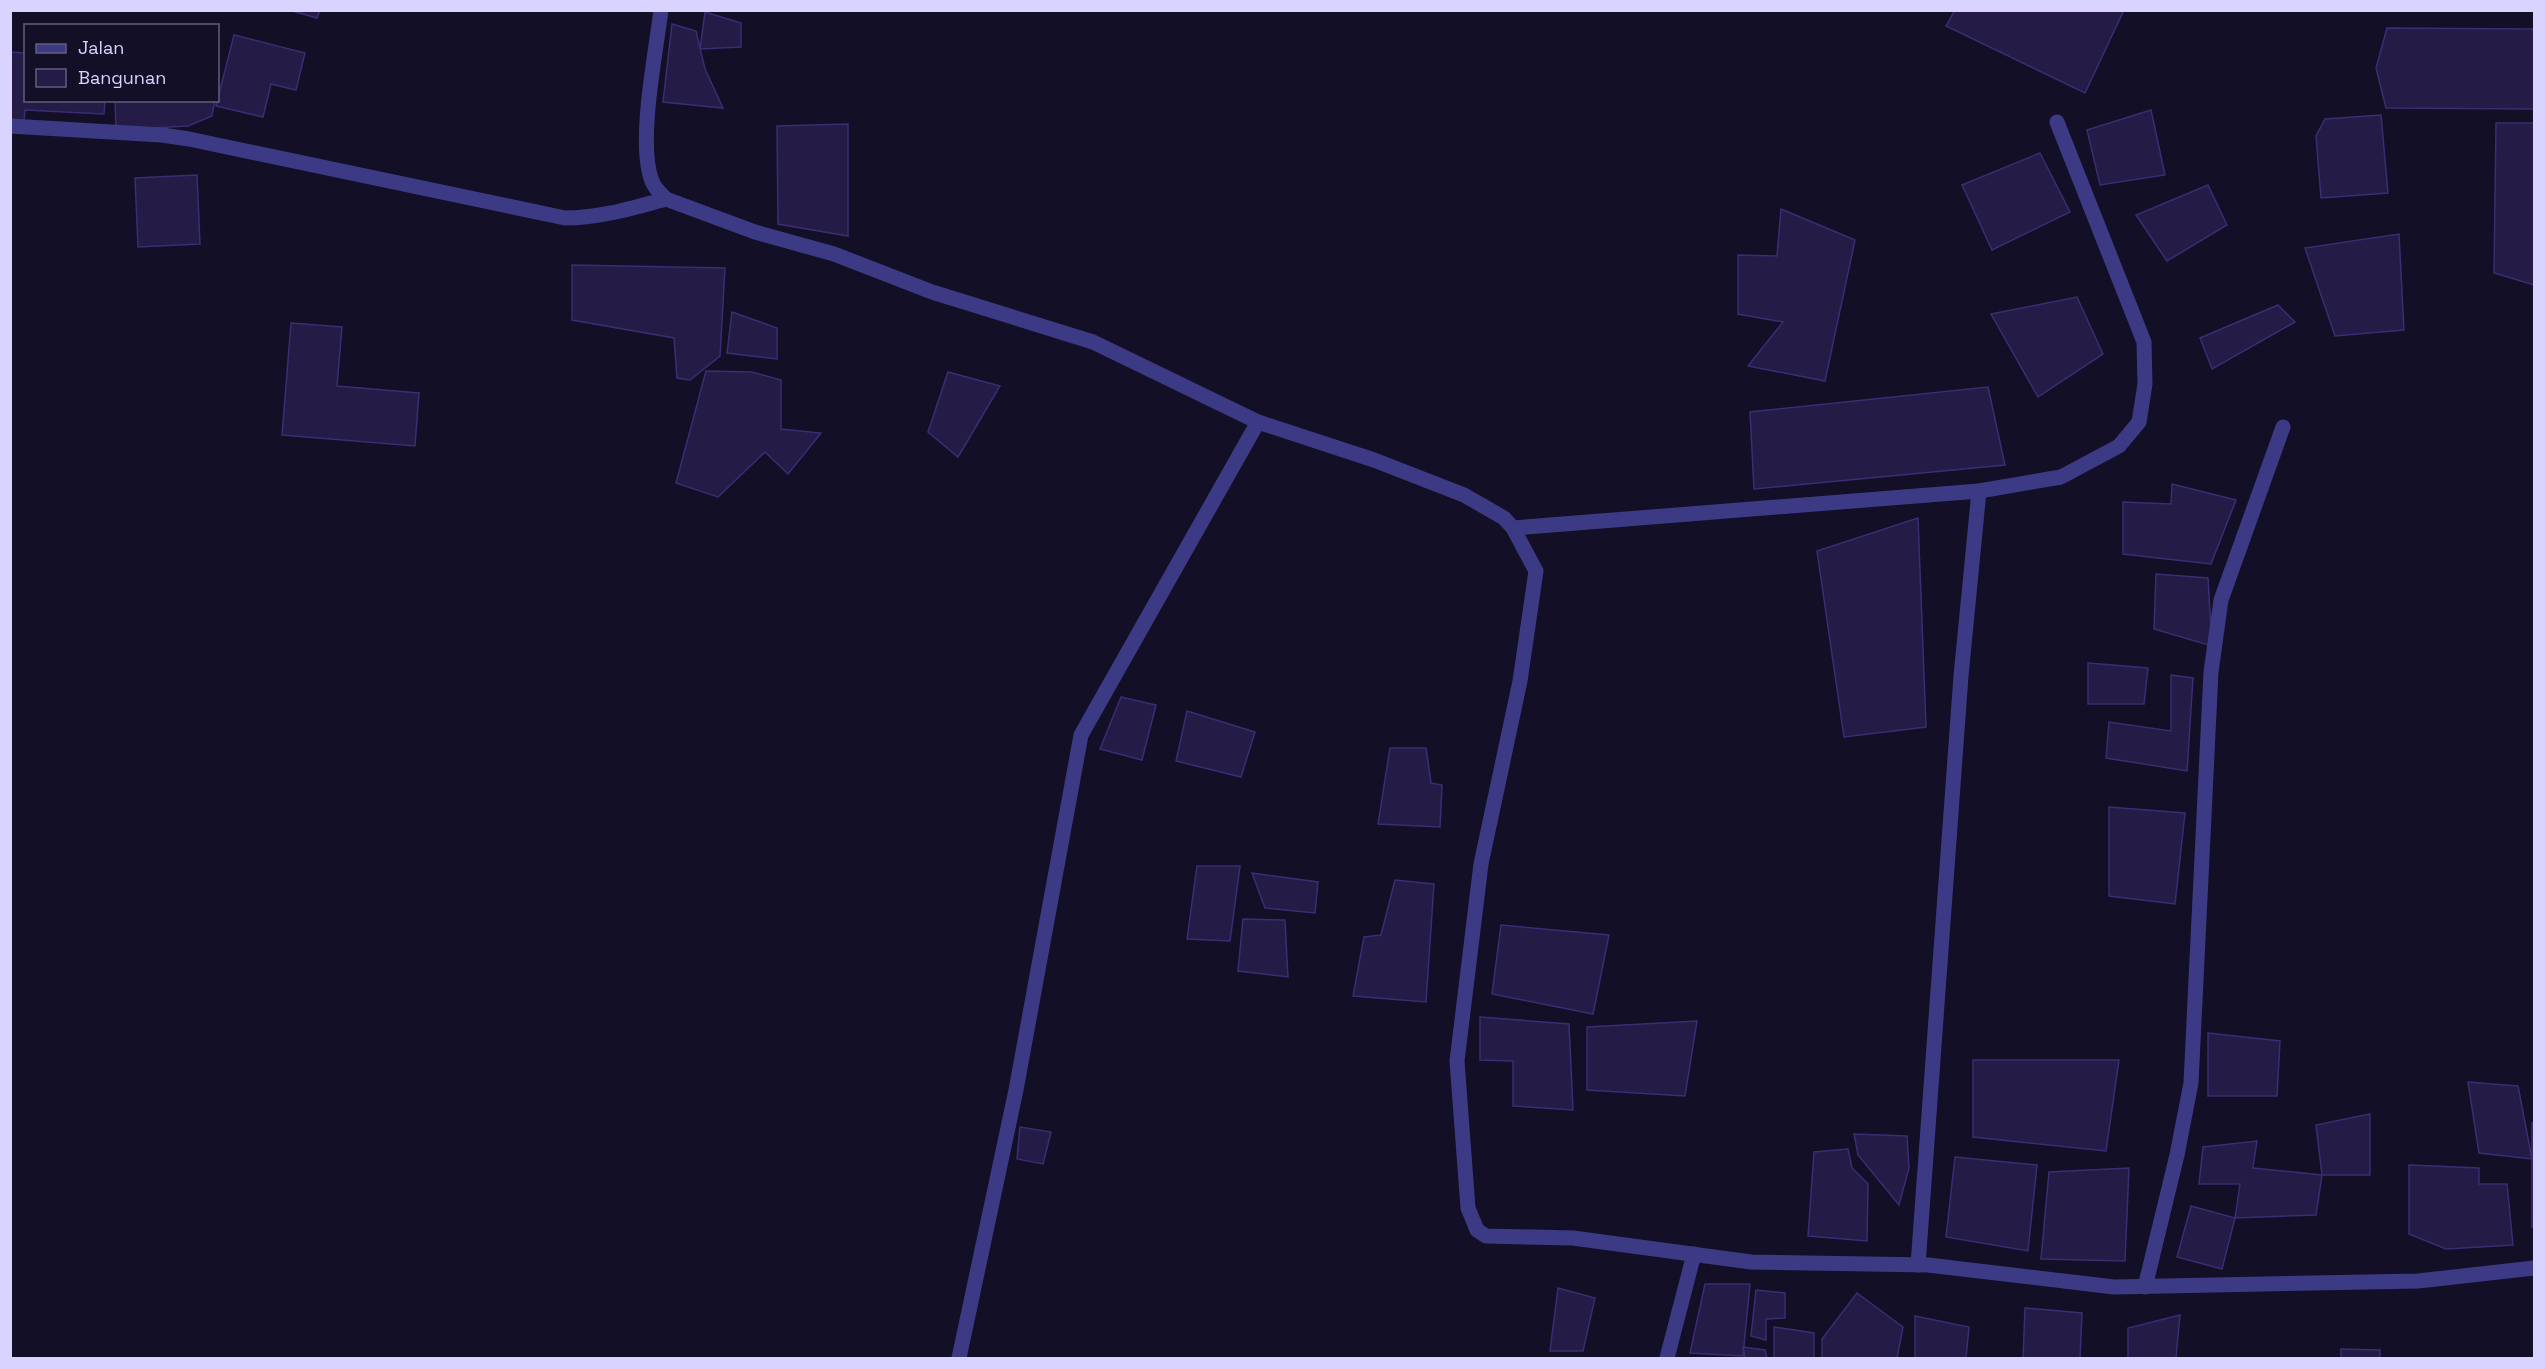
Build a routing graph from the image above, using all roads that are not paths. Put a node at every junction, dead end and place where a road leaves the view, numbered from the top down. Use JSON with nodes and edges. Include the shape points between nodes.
{"nodes":[{"id":1,"x":661,"y":10,"type":"edge"},
{"id":2,"x":2057,"y":122,"type":"dead end"},
{"id":3,"x":10,"y":126,"type":"edge"},
{"id":4,"x":666,"y":199,"type":"junction"},
{"id":5,"x":1258,"y":422,"type":"junction"},
{"id":6,"x":2283,"y":427,"type":"dead end"},
{"id":7,"x":1979,"y":491,"type":"junction"},
{"id":8,"x":1513,"y":528,"type":"junction"},
{"id":9,"x":1694,"y":1254,"type":"junction"},
{"id":10,"x":1918,"y":1265,"type":"junction"},
{"id":11,"x":2535,"y":1268,"type":"edge"},
{"id":12,"x":2145,"y":1287,"type":"junction"},
{"id":13,"x":959,"y":1359,"type":"edge"},
{"id":14,"x":1667,"y":1359,"type":"edge"}],
"edges":[{"from":1,"to":4,"type":"street","via":[[647,118],[647,159],[655,189]]},
{"from":2,"to":7,"type":"street","via":[[2144,342],[2145,384],[2139,422],[2119,446],[2061,477]]},
{"from":3,"to":4,"type":"street","via":[[189,139],[565,218],[611,214]]},
{"from":4,"to":5,"type":"street","via":[[834,254],[932,292],[1093,342]]},
{"from":5,"to":8,"type":"street","via":[[1464,495],[1504,518]]},
{"from":5,"to":13,"type":"street","via":[[1081,735],[1018,1081]]},
{"from":6,"to":12,"type":"street","via":[[2221,600],[2217,623],[2211,672],[2191,1083]]},
{"from":7,"to":8,"type":"street"},
{"from":7,"to":10,"type":"street","via":[[1961,676]]},
{"from":8,"to":9,"type":"street","via":[[1536,571],[1520,681],[1481,864],[1457,1061],[1468,1208],[1477,1230],[1486,1236],[1573,1238]]},
{"from":9,"to":10,"type":"street","via":[[1751,1262]]},
{"from":9,"to":14,"type":"street"},
{"from":10,"to":12,"type":"street"},
{"from":11,"to":12,"type":"street","via":[[2418,1281]]}]}
